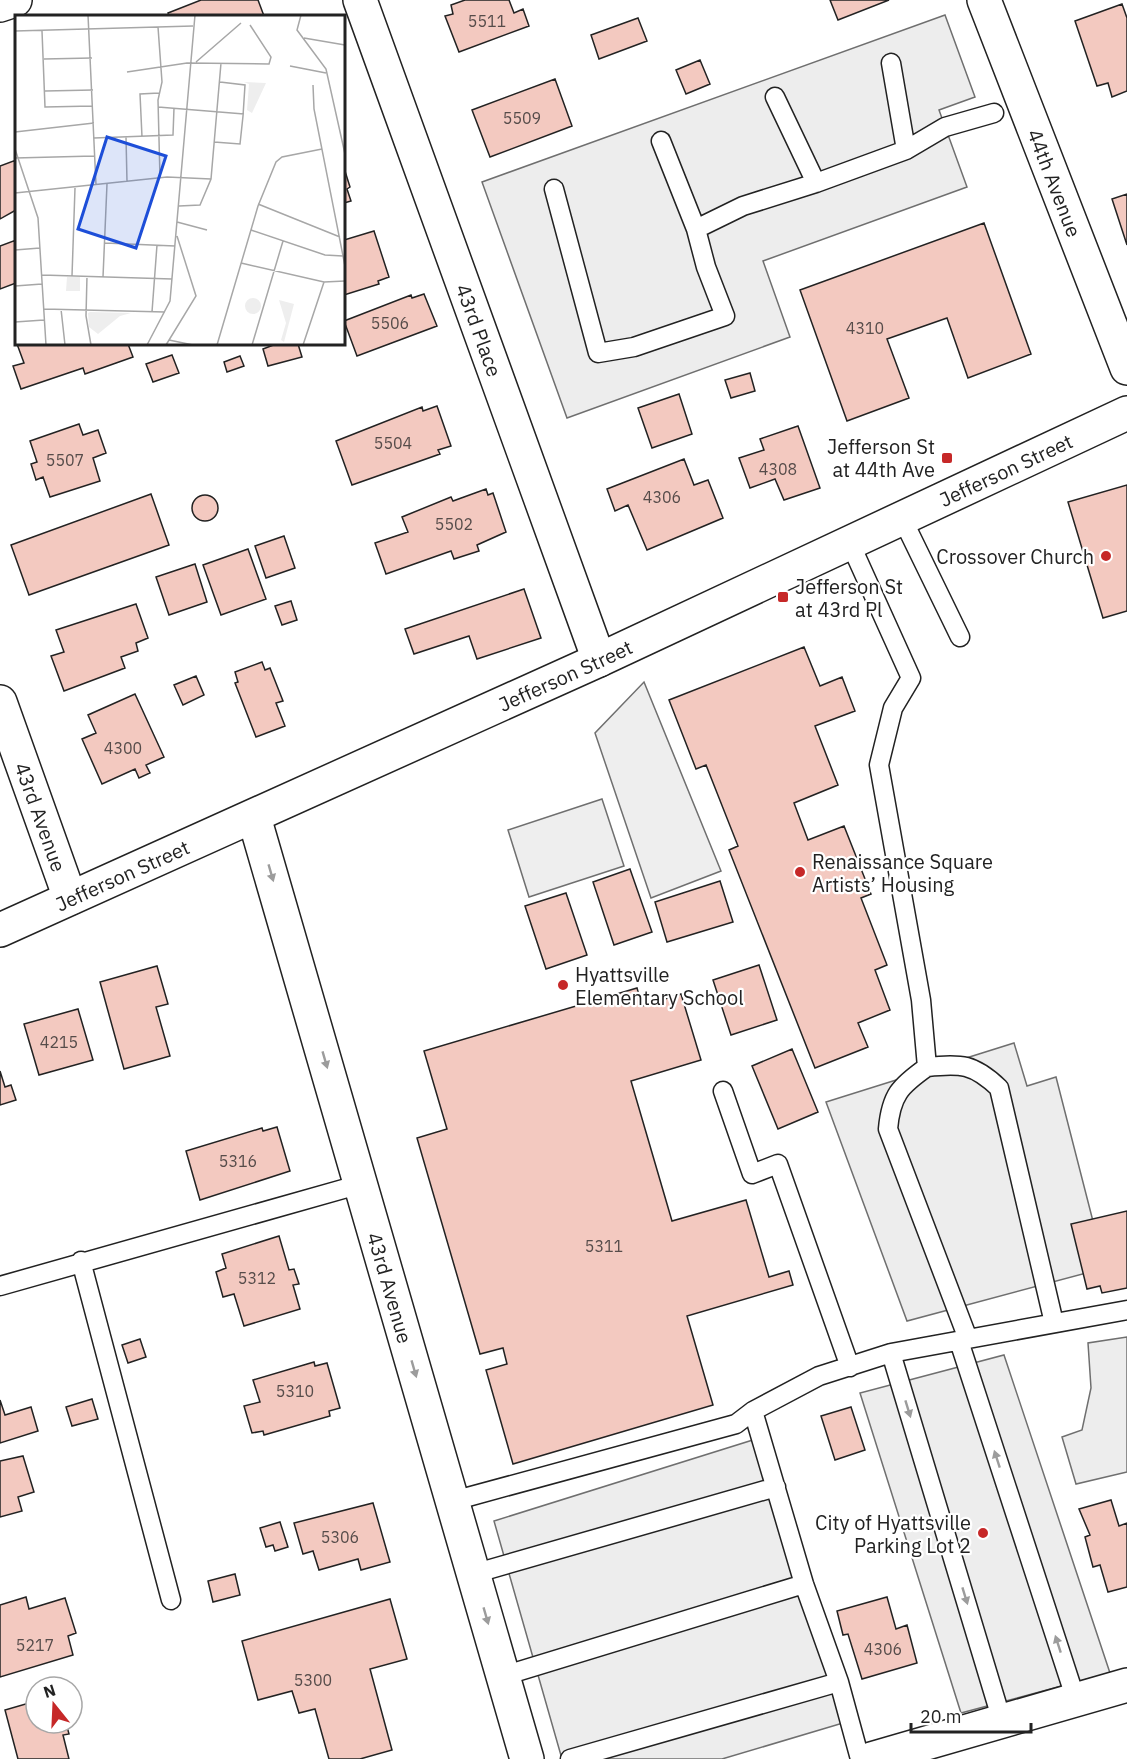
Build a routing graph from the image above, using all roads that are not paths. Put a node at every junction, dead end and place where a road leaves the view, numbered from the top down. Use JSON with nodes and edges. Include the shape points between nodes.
{"nodes":[{"id":1,"x":15,"y":0,"type":"edge"},
{"id":2,"x":360,"y":0,"type":"edge"},
{"id":3,"x":984,"y":0,"type":"edge"},
{"id":4,"x":0,"y":5,"type":"edge"},
{"id":5,"x":891,"y":63,"type":"dead end"},
{"id":6,"x":775,"y":97,"type":"dead end"},
{"id":7,"x":994,"y":113,"type":"dead end"},
{"id":8,"x":661,"y":141,"type":"dead end"},
{"id":9,"x":906,"y":150,"type":"junction"},
{"id":10,"x":816,"y":183,"type":"junction"},
{"id":11,"x":554,"y":189,"type":"dead end"},
{"id":12,"x":696,"y":228,"type":"junction"},
{"id":13,"x":1127,"y":368,"type":"edge"},
{"id":14,"x":1127,"y":413,"type":"edge"},
{"id":15,"x":902,"y":518,"type":"junction"},
{"id":16,"x":850,"y":543,"type":"junction"},
{"id":17,"x":960,"y":637,"type":"dead end"},
{"id":18,"x":599,"y":660,"type":"junction"},
{"id":19,"x":0,"y":702,"type":"edge"},
{"id":20,"x":254,"y":817,"type":"junction"},
{"id":21,"x":70,"y":898,"type":"junction"},
{"id":22,"x":0,"y":930,"type":"edge"},
{"id":23,"x":927,"y":1067,"type":"junction"},
{"id":24,"x":723,"y":1091,"type":"dead end"},
{"id":25,"x":361,"y":1184,"type":"junction"},
{"id":26,"x":81,"y":1261,"type":"junction"},
{"id":27,"x":0,"y":1286,"type":"edge"},
{"id":28,"x":1127,"y":1310,"type":"edge"},
{"id":29,"x":1054,"y":1323,"type":"junction"},
{"id":30,"x":964,"y":1340,"type":"junction"},
{"id":31,"x":891,"y":1353,"type":"junction"},
{"id":32,"x":850,"y":1367,"type":"junction"},
{"id":33,"x":753,"y":1411,"type":"junction"},
{"id":34,"x":776,"y":1487,"type":"junction"},
{"id":35,"x":453,"y":1501,"type":"junction"},
{"id":36,"x":473,"y":1574,"type":"junction"},
{"id":37,"x":804,"y":1584,"type":"junction"},
{"id":38,"x":171,"y":1600,"type":"dead end"},
{"id":39,"x":503,"y":1676,"type":"junction"},
{"id":40,"x":839,"y":1682,"type":"junction"},
{"id":41,"x":1127,"y":1685,"type":"edge"},
{"id":42,"x":1076,"y":1700,"type":"junction"},
{"id":43,"x":1002,"y":1721,"type":"junction"},
{"id":44,"x":527,"y":1759,"type":"edge"},
{"id":45,"x":570,"y":1759,"type":"edge"},
{"id":46,"x":861,"y":1759,"type":"edge"},
{"id":47,"x":871,"y":1759,"type":"edge"}],
"edges":[{"from":1,"to":4,"type":"street"},
{"from":2,"to":18,"type":"street","name":"43rd Place"},
{"from":3,"to":13,"type":"street","name":"44th Avenue"},
{"from":5,"to":9,"type":"lane"},
{"from":6,"to":10,"type":"lane"},
{"from":7,"to":9,"type":"lane","via":[[945,127]]},
{"from":8,"to":12,"type":"lane"},
{"from":9,"to":10,"type":"lane"},
{"from":10,"to":12,"type":"lane","via":[[743,206]]},
{"from":11,"to":12,"type":"lane","via":[[598,353],[634,347],[725,316]]},
{"from":14,"to":15,"type":"street","name":"Jefferson Street"},
{"from":15,"to":16,"type":"street","name":"Jefferson Street"},
{"from":15,"to":17,"type":"lane"},
{"from":16,"to":18,"type":"street","name":"Jefferson Street"},
{"from":16,"to":23,"type":"lane","via":[[910,678],[893,708],[879,765],[921,1000]]},
{"from":18,"to":20,"type":"street","name":"Jefferson Street"},
{"from":19,"to":21,"type":"street","name":"43rd Avenue"},
{"from":20,"to":21,"type":"street","name":"Jefferson Street"},
{"from":20,"to":25,"type":"street","name":"43rd Avenue","one_way":true},
{"from":21,"to":22,"type":"street","name":"Jefferson Street"},
{"from":23,"to":29,"type":"lane","via":[[959,1064],[983,1072],[999,1088]]},
{"from":23,"to":30,"type":"lane","via":[[903,1084],[890,1106],[888,1129]]},
{"from":24,"to":32,"type":"lane","via":[[752,1174],[778,1164]]},
{"from":25,"to":26,"type":"lane"},
{"from":25,"to":35,"type":"street","name":"43rd Avenue","one_way":true},
{"from":26,"to":27,"type":"lane"},
{"from":26,"to":38,"type":"lane"},
{"from":28,"to":29,"type":"lane"},
{"from":29,"to":30,"type":"lane"},
{"from":30,"to":31,"type":"lane"},
{"from":42,"to":30,"type":"lane","one_way":true},
{"from":31,"to":32,"type":"lane"},
{"from":31,"to":43,"type":"lane","one_way":true},
{"from":32,"to":33,"type":"lane","via":[[819,1376]]},
{"from":33,"to":34,"type":"lane"},
{"from":33,"to":35,"type":"lane","via":[[736,1424]]},
{"from":34,"to":36,"type":"lane"},
{"from":34,"to":37,"type":"lane"},
{"from":35,"to":36,"type":"street","name":"43rd Avenue"},
{"from":36,"to":39,"type":"street","name":"43rd Avenue","one_way":true},
{"from":37,"to":39,"type":"lane"},
{"from":37,"to":40,"type":"lane"},
{"from":39,"to":44,"type":"street","name":"43rd Avenue"},
{"from":40,"to":45,"type":"lane"},
{"from":40,"to":46,"type":"lane"},
{"from":41,"to":42,"type":"street"},
{"from":42,"to":43,"type":"street"},
{"from":43,"to":47,"type":"street"}]}
